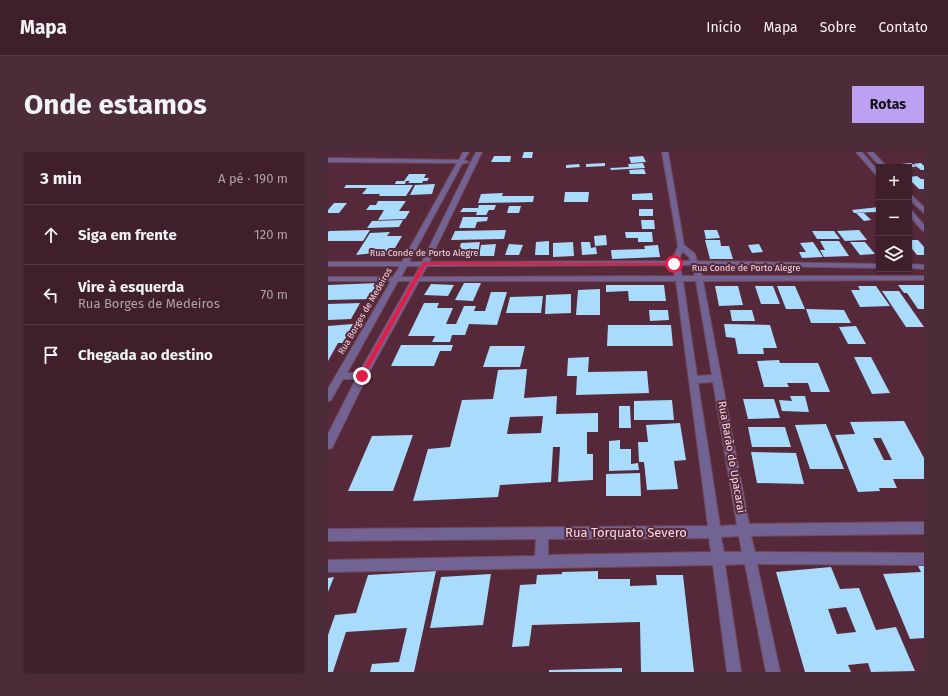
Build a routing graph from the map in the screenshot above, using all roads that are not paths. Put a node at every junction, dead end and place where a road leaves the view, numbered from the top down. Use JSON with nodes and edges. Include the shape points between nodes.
{"nodes":[{"id":1,"x":466,"y":152,"type":"edge"},
{"id":2,"x":479,"y":152,"type":"edge"},
{"id":3,"x":665,"y":152,"type":"edge"},
{"id":4,"x":859,"y":152,"type":"edge"},
{"id":5,"x":870,"y":152,"type":"edge"},
{"id":6,"x":328,"y":160,"type":"edge"},
{"id":7,"x":460,"y":162,"type":"junction"},
{"id":8,"x":474,"y":162,"type":"junction"},
{"id":9,"x":881,"y":164,"type":"edge"},
{"id":10,"x":876,"y":172,"type":"edge"},
{"id":11,"x":441,"y":198,"type":"junction"},
{"id":12,"x":912,"y":198,"type":"edge"},
{"id":13,"x":456,"y":199,"type":"junction"},
{"id":14,"x":924,"y":211,"type":"edge"},
{"id":15,"x":912,"y":215,"type":"edge"},
{"id":16,"x":924,"y":229,"type":"edge"},
{"id":17,"x":681,"y":246,"type":"junction"},
{"id":18,"x":405,"y":263,"type":"junction"},
{"id":19,"x":425,"y":263,"type":"junction"},
{"id":20,"x":328,"y":264,"type":"edge"},
{"id":21,"x":560,"y":264,"type":"junction"},
{"id":22,"x":674,"y":264,"type":"junction"},
{"id":23,"x":694,"y":264,"type":"junction"},
{"id":24,"x":823,"y":266,"type":"junction"},
{"id":25,"x":876,"y":266,"type":"edge"},
{"id":26,"x":912,"y":266,"type":"edge"},
{"id":27,"x":924,"y":266,"type":"edge"},
{"id":28,"x":698,"y":277,"type":"junction"},
{"id":29,"x":395,"y":278,"type":"junction"},
{"id":30,"x":555,"y":278,"type":"junction"},
{"id":31,"x":679,"y":278,"type":"junction"},
{"id":32,"x":828,"y":278,"type":"junction"},
{"id":33,"x":924,"y":278,"type":"edge"},
{"id":34,"x":328,"y":279,"type":"edge"},
{"id":35,"x":415,"y":279,"type":"junction"},
{"id":36,"x":340,"y":376,"type":"junction"},
{"id":37,"x":362,"y":376,"type":"junction"},
{"id":38,"x":718,"y":378,"type":"junction"},
{"id":39,"x":694,"y":380,"type":"junction"},
{"id":40,"x":328,"y":397,"type":"edge"},
{"id":41,"x":328,"y":445,"type":"edge"},
{"id":42,"x":924,"y":528,"type":"edge"},
{"id":43,"x":744,"y":530,"type":"junction"},
{"id":44,"x":714,"y":532,"type":"junction"},
{"id":45,"x":542,"y":533,"type":"junction"},
{"id":46,"x":328,"y":535,"type":"edge"},
{"id":47,"x":751,"y":558,"type":"junction"},
{"id":48,"x":718,"y":559,"type":"junction"},
{"id":49,"x":924,"y":559,"type":"edge"},
{"id":50,"x":540,"y":562,"type":"junction"},
{"id":51,"x":328,"y":566,"type":"edge"},
{"id":52,"x":734,"y":672,"type":"edge"},
{"id":53,"x":773,"y":672,"type":"edge"}],
"edges":[{"from":1,"to":7,"type":"street","name":"Rua Borges de Medeiros"},
{"from":2,"to":8,"type":"street"},
{"from":3,"to":17,"type":"street"},
{"from":4,"to":10,"type":"street"},
{"from":5,"to":9,"type":"street"},
{"from":6,"to":7,"type":"street"},
{"from":7,"to":8,"type":"street"},
{"from":7,"to":11,"type":"street","name":"Rua Borges de Medeiros"},
{"from":8,"to":13,"type":"street"},
{"from":11,"to":13,"type":"street"},
{"from":11,"to":18,"type":"street","name":"Rua Borges de Medeiros"},
{"from":12,"to":14,"type":"street"},
{"from":13,"to":19,"type":"street"},
{"from":15,"to":16,"type":"street"},
{"from":17,"to":22,"type":"street"},
{"from":17,"to":23,"type":"street","name":"Rua Barão do Upacarai","via":[[692,256]]},
{"from":18,"to":19,"type":"street","name":"Rua Conde de Porto Alegre"},
{"from":18,"to":20,"type":"street","name":"Rua Conde de Porto Alegre"},
{"from":18,"to":29,"type":"street","name":"Rua Borges de Medeiros"},
{"from":19,"to":21,"type":"street","name":"Rua Conde de Porto Alegre"},
{"from":19,"to":35,"type":"street"},
{"from":21,"to":22,"type":"street","name":"Rua Conde de Porto Alegre"},
{"from":21,"to":30,"type":"street"},
{"from":22,"to":23,"type":"street","name":"Rua Conde de Porto Alegre"},
{"from":22,"to":31,"type":"street"},
{"from":23,"to":24,"type":"street","name":"Rua Conde de Porto Alegre"},
{"from":23,"to":28,"type":"street","name":"Rua Barão do Upacarai"},
{"from":24,"to":25,"type":"street","name":"Rua Conde de Porto Alegre"},
{"from":24,"to":32,"type":"street"},
{"from":26,"to":27,"type":"street"},
{"from":28,"to":31,"type":"street","name":"Rua Conde de Porto Alegre"},
{"from":28,"to":32,"type":"street","name":"Rua Conde de Porto Alegre"},
{"from":28,"to":38,"type":"street","name":"Rua Barão do Upacarai"},
{"from":29,"to":34,"type":"street","name":"Rua Conde de Porto Alegre"},
{"from":29,"to":35,"type":"street","name":"Rua Conde de Porto Alegre"},
{"from":29,"to":36,"type":"street","name":"Rua Borges de Medeiros"},
{"from":30,"to":31,"type":"street","name":"Rua Conde de Porto Alegre"},
{"from":30,"to":35,"type":"street","name":"Rua Conde de Porto Alegre"},
{"from":31,"to":39,"type":"street"},
{"from":32,"to":33,"type":"street","name":"Rua Conde de Porto Alegre"},
{"from":35,"to":37,"type":"street"},
{"from":36,"to":37,"type":"street"},
{"from":36,"to":40,"type":"street","name":"Rua Borges de Medeiros"},
{"from":37,"to":41,"type":"street"},
{"from":38,"to":39,"type":"street"},
{"from":38,"to":43,"type":"street","name":"Rua Barão do Upacarai"},
{"from":39,"to":44,"type":"street"},
{"from":42,"to":43,"type":"street","name":"Rua Torquato Severo"},
{"from":43,"to":44,"type":"street","name":"Rua Torquato Severo"},
{"from":43,"to":47,"type":"street","name":"Rua Barão do Upacarai"},
{"from":44,"to":45,"type":"street","name":"Rua Torquato Severo"},
{"from":44,"to":48,"type":"street"},
{"from":45,"to":46,"type":"street","name":"Rua Torquato Severo"},
{"from":45,"to":50,"type":"street"},
{"from":47,"to":48,"type":"street"},
{"from":47,"to":49,"type":"street"},
{"from":47,"to":53,"type":"street","name":"Rua Barão do Upacarai"},
{"from":48,"to":50,"type":"street"},
{"from":48,"to":52,"type":"street"},
{"from":50,"to":51,"type":"street"}]}
